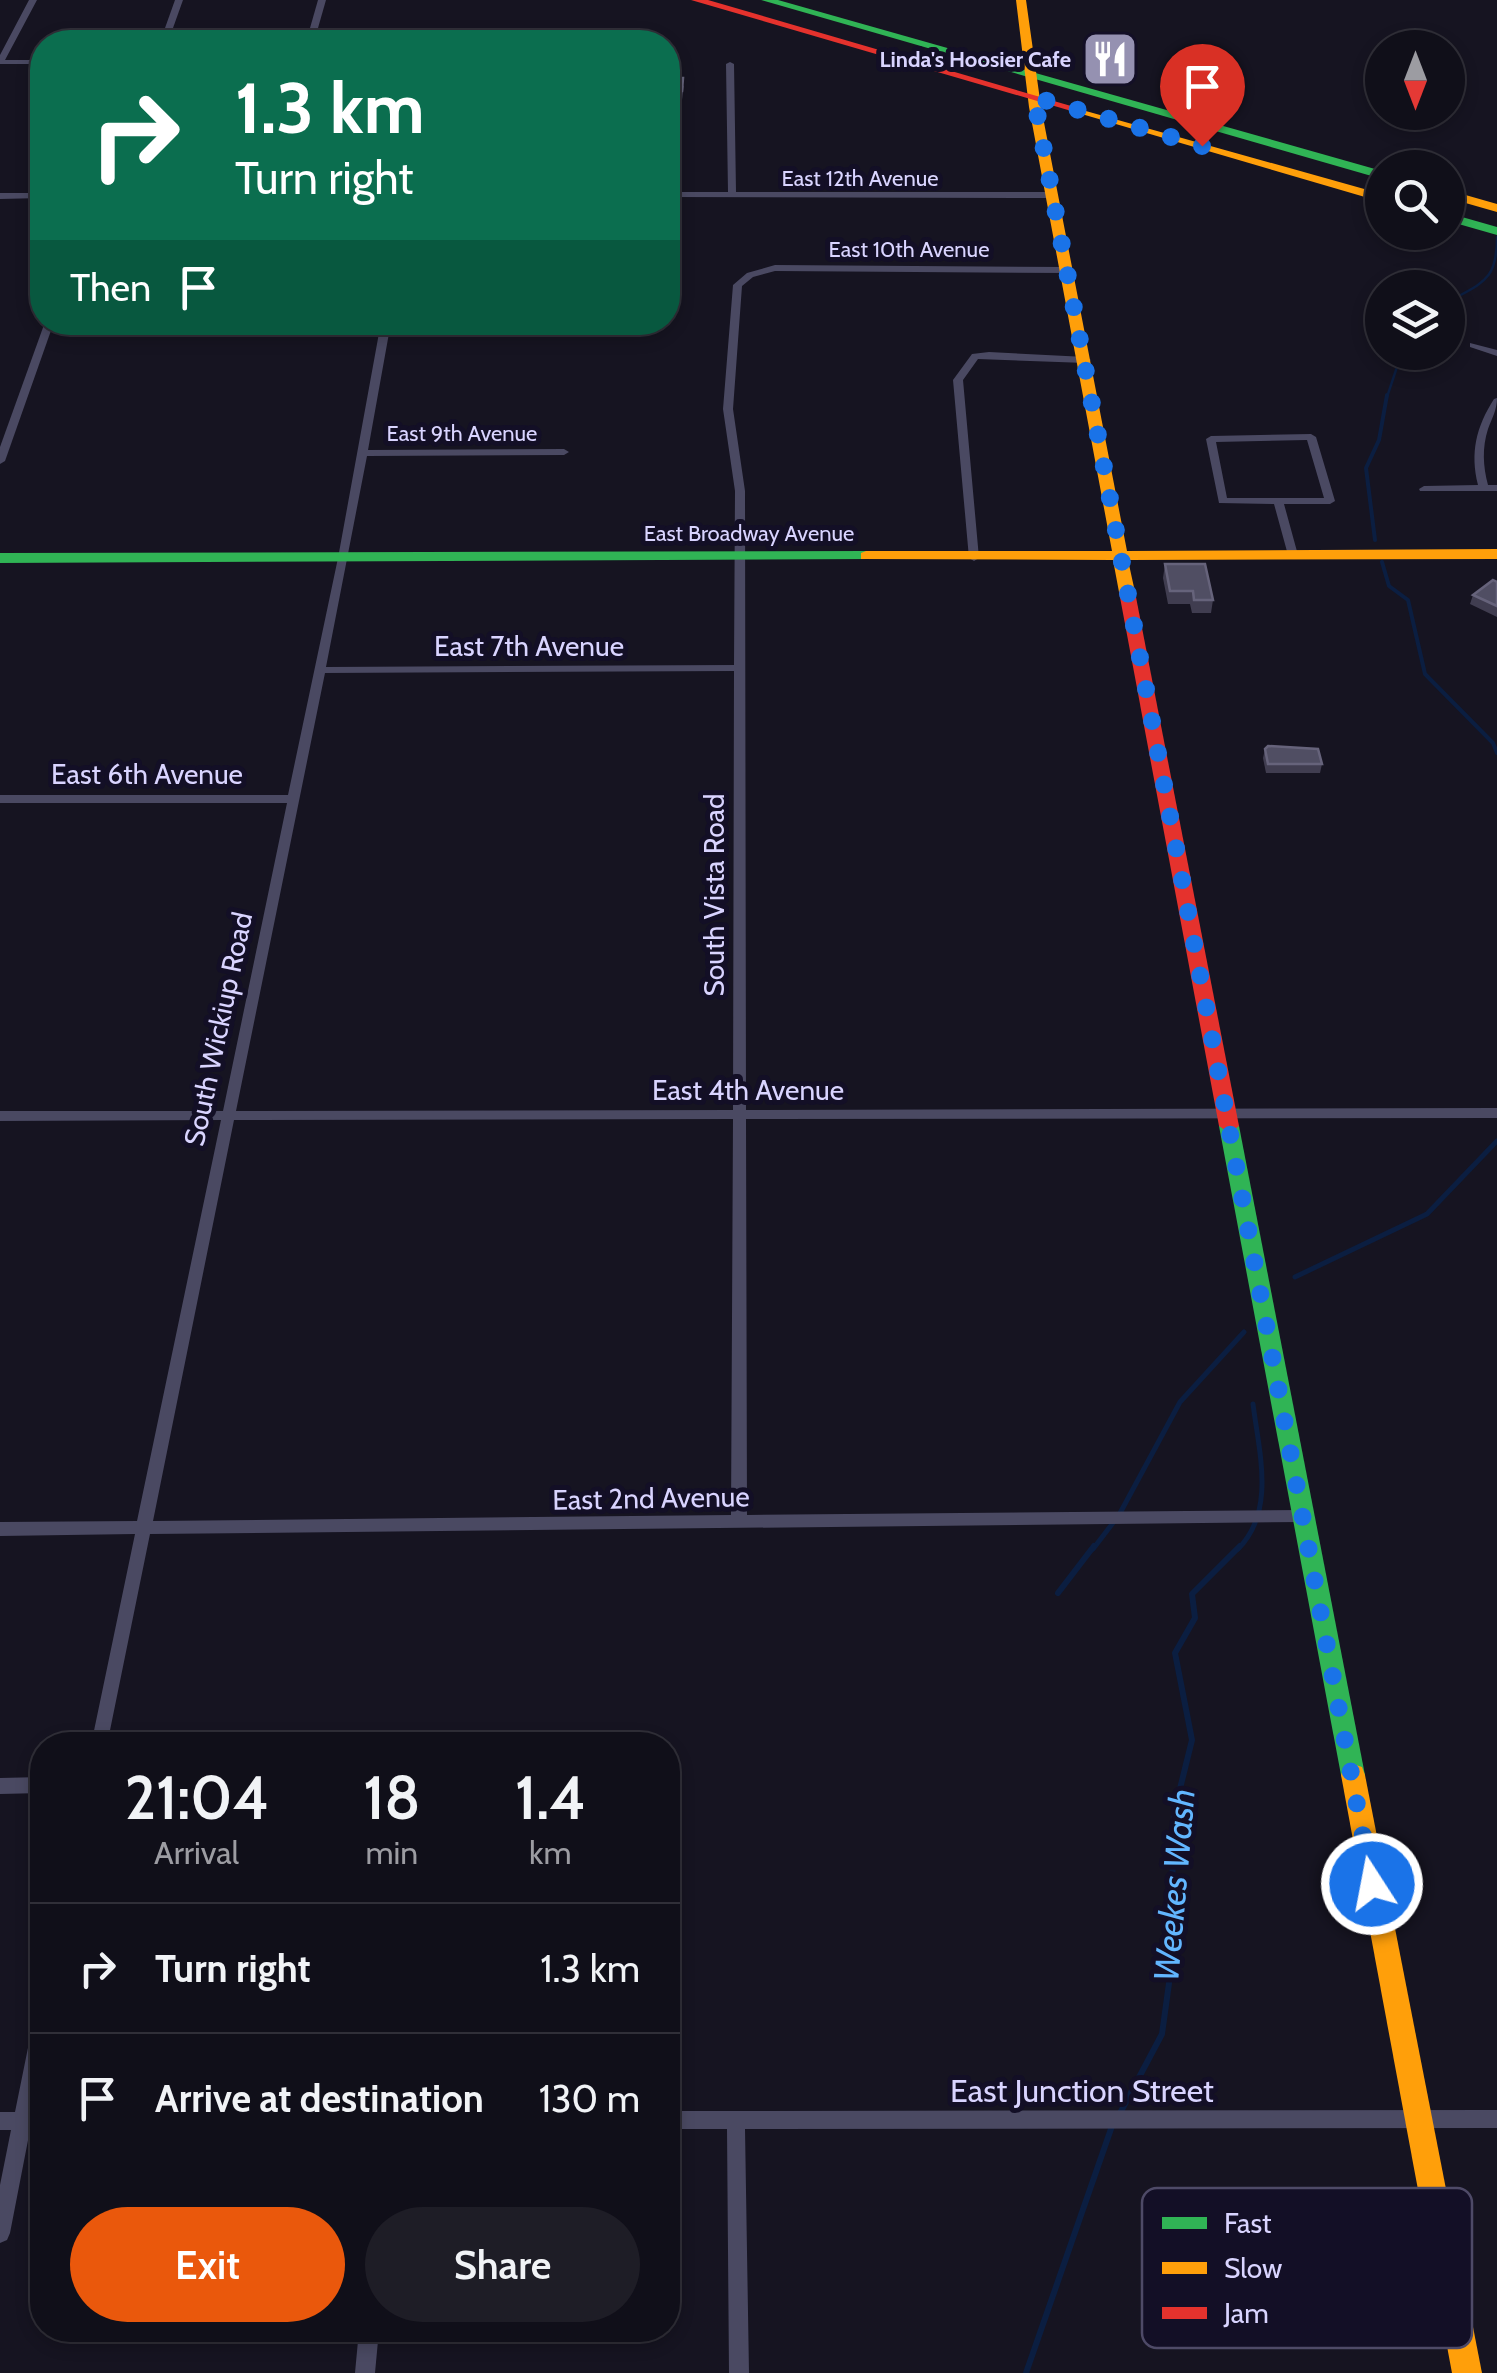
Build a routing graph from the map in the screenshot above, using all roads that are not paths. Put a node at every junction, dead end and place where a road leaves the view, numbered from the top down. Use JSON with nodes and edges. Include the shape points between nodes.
{"nodes":[{"id":1,"x":33,"y":0,"type":"edge"},
{"id":2,"x":180,"y":0,"type":"edge"},
{"id":3,"x":322,"y":0,"type":"edge"},
{"id":4,"x":696,"y":0,"type":"edge"},
{"id":5,"x":766,"y":0,"type":"edge"},
{"id":6,"x":1021,"y":0,"type":"edge"},
{"id":7,"x":169,"y":30,"type":"edge"},
{"id":8,"x":313,"y":30,"type":"edge"},
{"id":9,"x":0,"y":62,"type":"edge"},
{"id":10,"x":30,"y":62,"type":"edge"},
{"id":11,"x":730,"y":64,"type":"dead end"},
{"id":12,"x":1031,"y":75,"type":"junction"},
{"id":13,"x":1034,"y":97,"type":"junction"},
{"id":14,"x":1365,"y":170,"type":"edge"},
{"id":15,"x":1365,"y":193,"type":"edge"},
{"id":16,"x":680,"y":195,"type":"edge"},
{"id":17,"x":732,"y":195,"type":"junction"},
{"id":18,"x":1054,"y":195,"type":"junction"},
{"id":19,"x":0,"y":196,"type":"edge"},
{"id":20,"x":30,"y":196,"type":"edge"},
{"id":21,"x":1465,"y":199,"type":"edge"},
{"id":22,"x":1496,"y":208,"type":"edge"},
{"id":23,"x":1465,"y":221,"type":"edge"},
{"id":24,"x":1497,"y":231,"type":"edge"},
{"id":25,"x":1068,"y":270,"type":"junction"},
{"id":26,"x":750,"y":275,"type":"joint"},
{"id":27,"x":45,"y":335,"type":"edge"},
{"id":28,"x":384,"y":335,"type":"edge"},
{"id":29,"x":1473,"y":345,"type":"dead end"},
{"id":30,"x":1497,"y":353,"type":"edge"},
{"id":31,"x":1086,"y":360,"type":"junction"},
{"id":32,"x":1497,"y":401,"type":"edge"},
{"id":33,"x":564,"y":452,"type":"dead end"},
{"id":34,"x":362,"y":453,"type":"junction"},
{"id":35,"x":0,"y":461,"type":"edge"},
{"id":36,"x":1424,"y":488,"type":"dead end"},
{"id":37,"x":1491,"y":488,"type":"edge"},
{"id":38,"x":1279,"y":503,"type":"junction"},
{"id":39,"x":1497,"y":554,"type":"edge"},
{"id":40,"x":1120,"y":555,"type":"junction"},
{"id":41,"x":1293,"y":555,"type":"junction"},
{"id":42,"x":0,"y":558,"type":"edge"},
{"id":43,"x":343,"y":558,"type":"junction"},
{"id":44,"x":740,"y":558,"type":"junction"},
{"id":45,"x":974,"y":558,"type":"junction"},
{"id":46,"x":739,"y":668,"type":"junction"},
{"id":47,"x":320,"y":670,"type":"junction"},
{"id":48,"x":0,"y":799,"type":"edge"},
{"id":49,"x":293,"y":799,"type":"junction"},
{"id":50,"x":1497,"y":1113,"type":"edge"},
{"id":51,"x":1228,"y":1114,"type":"junction"},
{"id":52,"x":0,"y":1116,"type":"edge"},
{"id":53,"x":228,"y":1116,"type":"junction"},
{"id":54,"x":738,"y":1116,"type":"junction"},
{"id":55,"x":1302,"y":1516,"type":"junction"},
{"id":56,"x":739,"y":1522,"type":"junction"},
{"id":57,"x":0,"y":1529,"type":"edge"},
{"id":58,"x":144,"y":1529,"type":"junction"},
{"id":59,"x":102,"y":1732,"type":"edge"},
{"id":60,"x":30,"y":1785,"type":"edge"},
{"id":61,"x":0,"y":1786,"type":"edge"},
{"id":62,"x":1497,"y":2119,"type":"edge"},
{"id":63,"x":680,"y":2120,"type":"edge"},
{"id":64,"x":736,"y":2120,"type":"junction"},
{"id":65,"x":1419,"y":2120,"type":"junction"},
{"id":66,"x":0,"y":2121,"type":"edge"},
{"id":67,"x":30,"y":2121,"type":"edge"},
{"id":68,"x":30,"y":2131,"type":"edge"},
{"id":69,"x":1432,"y":2188,"type":"edge"},
{"id":70,"x":0,"y":2234,"type":"edge"},
{"id":71,"x":368,"y":2342,"type":"edge"},
{"id":72,"x":1463,"y":2348,"type":"edge"},
{"id":73,"x":365,"y":2373,"type":"edge"},
{"id":74,"x":739,"y":2373,"type":"edge"},
{"id":75,"x":1468,"y":2373,"type":"edge"}],
"edges":[{"from":1,"to":9,"type":"street"},
{"from":2,"to":7,"type":"street"},
{"from":3,"to":8,"type":"street"},
{"from":4,"to":13,"type":"main road"},
{"from":5,"to":12,"type":"main road"},
{"from":6,"to":12,"type":"main road"},
{"from":9,"to":10,"type":"street"},
{"from":11,"to":17,"type":"street"},
{"from":12,"to":13,"type":"main road"},
{"from":12,"to":14,"type":"main road"},
{"from":13,"to":15,"type":"main road"},
{"from":13,"to":18,"type":"main road"},
{"from":16,"to":17,"type":"street","name":"East 12th Avenue"},
{"from":17,"to":18,"type":"street","name":"East 12th Avenue"},
{"from":18,"to":25,"type":"main road"},
{"from":19,"to":20,"type":"street"},
{"from":21,"to":22,"type":"main road"},
{"from":23,"to":24,"type":"main road"},
{"from":25,"to":26,"type":"street","name":"East 10th Avenue","via":[[775,268]]},
{"from":25,"to":31,"type":"main road"},
{"from":26,"to":44,"type":"street","name":"South Vista Road","via":[[738,284],[728,409],[740,491]]},
{"from":27,"to":35,"type":"street"},
{"from":28,"to":34,"type":"street","name":"South Wickiup Road"},
{"from":29,"to":30,"type":"street"},
{"from":31,"to":40,"type":"main road"},
{"from":31,"to":45,"type":"street","via":[[975,356],[958,380]]},
{"from":32,"to":37,"type":"street","via":[[1478,442],[1477,464]]},
{"from":33,"to":34,"type":"street","name":"East 9th Avenue"},
{"from":34,"to":43,"type":"street","name":"South Wickiup Road"},
{"from":36,"to":37,"type":"street"},
{"from":38,"to":38,"type":"street","via":[[1330,501],[1311,437],[1212,439],[1223,501]]},
{"from":38,"to":41,"type":"street"},
{"from":39,"to":41,"type":"main road","name":"East Broadway Avenue"},
{"from":40,"to":41,"type":"main road","name":"East Broadway Avenue"},
{"from":40,"to":45,"type":"main road","name":"East Broadway Avenue"},
{"from":40,"to":51,"type":"main road"},
{"from":42,"to":43,"type":"main road","name":"East Broadway Avenue"},
{"from":43,"to":44,"type":"main road","name":"East Broadway Avenue"},
{"from":43,"to":47,"type":"street","name":"South Wickiup Road"},
{"from":44,"to":45,"type":"main road","name":"East Broadway Avenue"},
{"from":44,"to":46,"type":"street","name":"South Vista Road"},
{"from":46,"to":47,"type":"street","name":"East 7th Avenue"},
{"from":46,"to":54,"type":"street","name":"South Vista Road"},
{"from":47,"to":49,"type":"street","name":"South Wickiup Road"},
{"from":48,"to":49,"type":"street","name":"East 6th Avenue"},
{"from":49,"to":53,"type":"street","name":"South Wickiup Road"},
{"from":50,"to":51,"type":"street","name":"East 4th Avenue"},
{"from":51,"to":54,"type":"street","name":"East 4th Avenue"},
{"from":51,"to":55,"type":"main road"},
{"from":52,"to":53,"type":"street","name":"East 4th Avenue"},
{"from":53,"to":54,"type":"street","name":"East 4th Avenue"},
{"from":53,"to":58,"type":"street","name":"South Wickiup Road"},
{"from":54,"to":56,"type":"street","name":"South Vista Road"},
{"from":55,"to":56,"type":"street","name":"East 2nd Avenue"},
{"from":55,"to":65,"type":"main road"},
{"from":56,"to":58,"type":"street","name":"East 2nd Avenue"},
{"from":57,"to":58,"type":"street","name":"East 2nd Avenue"},
{"from":58,"to":59,"type":"street","name":"South Wickiup Road"},
{"from":60,"to":61,"type":"street"},
{"from":62,"to":65,"type":"street","name":"East Junction Street"},
{"from":63,"to":64,"type":"street","name":"East Junction Street"},
{"from":64,"to":65,"type":"street","name":"East Junction Street"},
{"from":64,"to":74,"type":"street"},
{"from":65,"to":69,"type":"main road"},
{"from":66,"to":67,"type":"street"},
{"from":68,"to":70,"type":"street"},
{"from":71,"to":73,"type":"street"},
{"from":72,"to":75,"type":"main road"}]}
